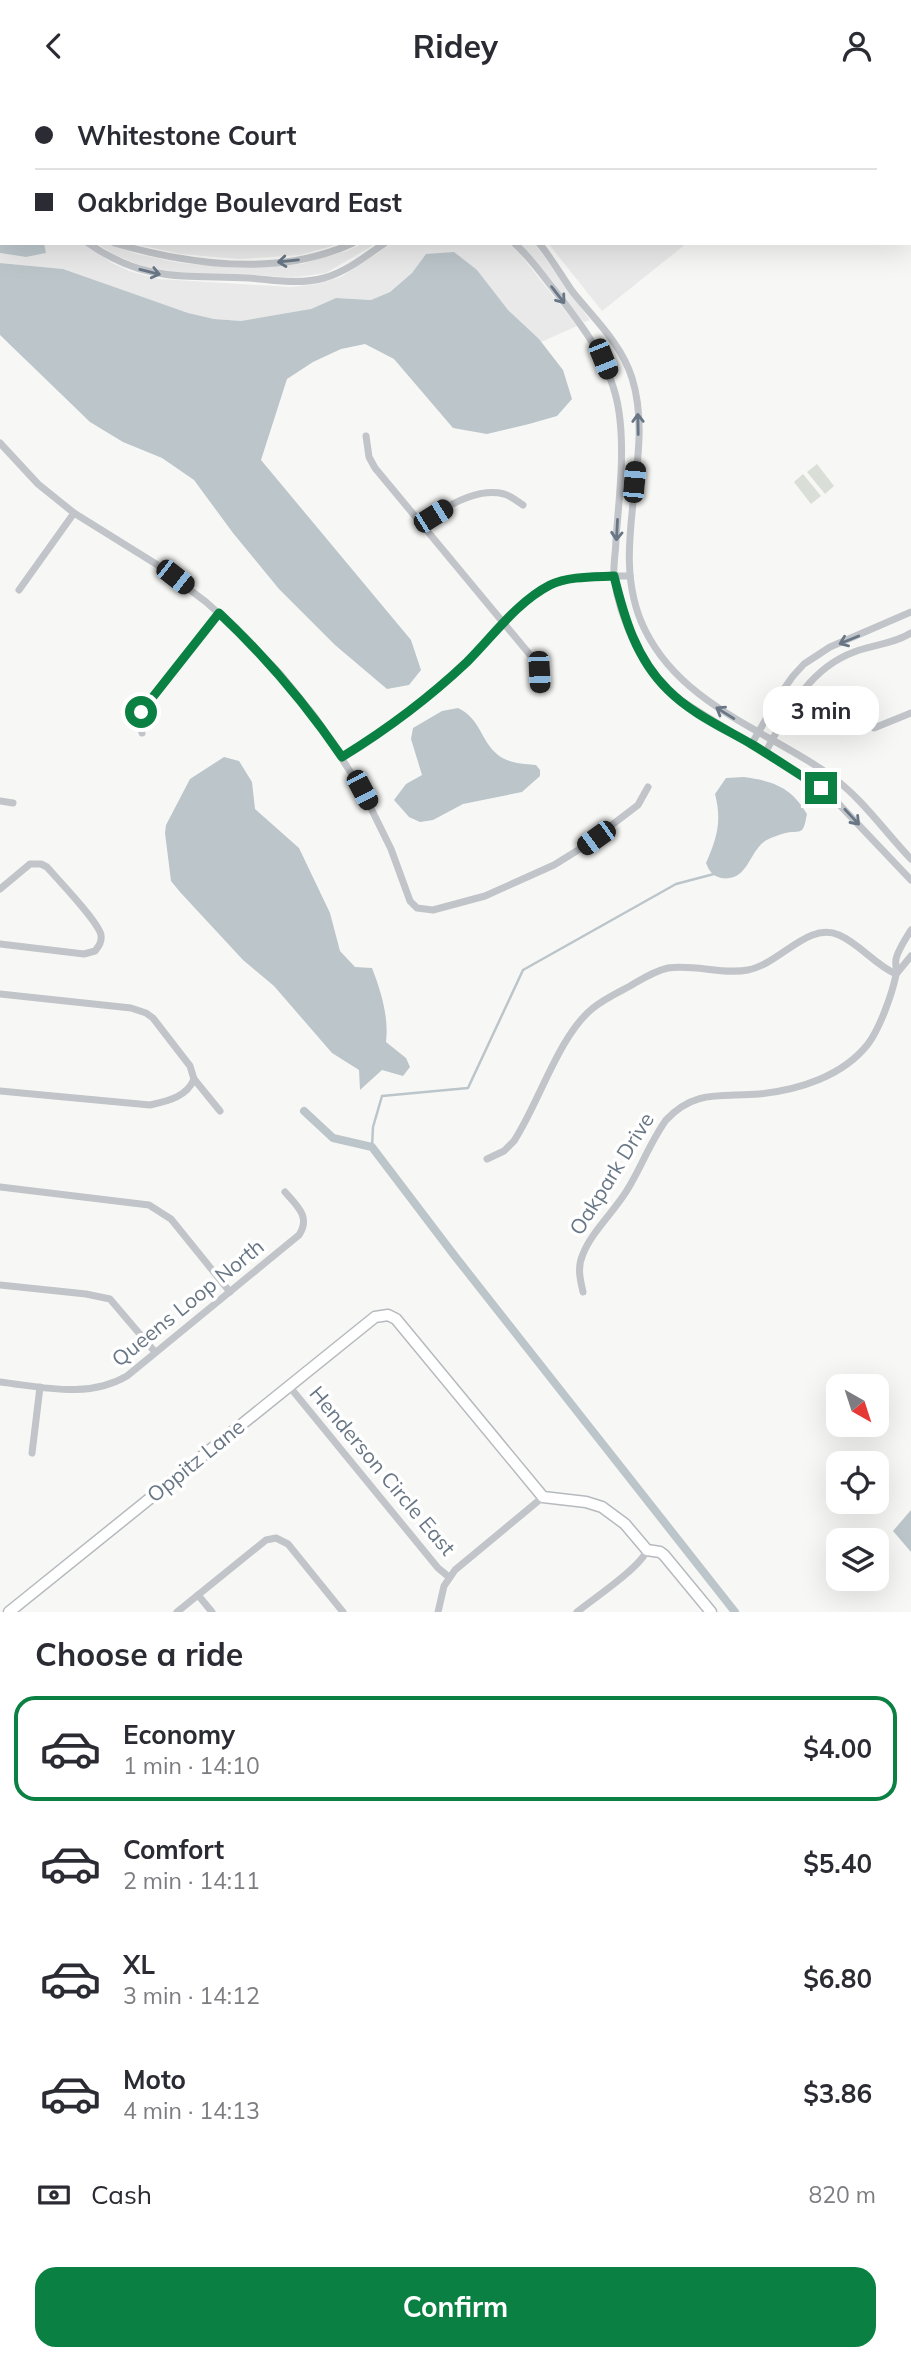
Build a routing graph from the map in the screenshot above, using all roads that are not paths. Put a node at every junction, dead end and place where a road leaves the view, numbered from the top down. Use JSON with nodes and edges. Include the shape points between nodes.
{"nodes":[{"id":1,"x":91,"y":245,"type":"edge"},
{"id":2,"x":122,"y":245,"type":"edge"},
{"id":3,"x":347,"y":245,"type":"edge"},
{"id":4,"x":382,"y":245,"type":"edge"},
{"id":5,"x":516,"y":245,"type":"edge"},
{"id":6,"x":540,"y":245,"type":"edge"},
{"id":7,"x":366,"y":436,"type":"dead end"},
{"id":8,"x":0,"y":443,"type":"edge"},
{"id":9,"x":523,"y":505,"type":"dead end"},
{"id":10,"x":74,"y":513,"type":"junction"},
{"id":11,"x":422,"y":524,"type":"junction"},
{"id":12,"x":614,"y":576,"type":"junction"},
{"id":13,"x":630,"y":576,"type":"junction"},
{"id":14,"x":19,"y":590,"type":"dead end"},
{"id":15,"x":911,"y":612,"type":"edge"},
{"id":16,"x":219,"y":613,"type":"junction"},
{"id":17,"x":504,"y":623,"type":"junction"},
{"id":18,"x":911,"y":633,"type":"edge"},
{"id":19,"x":540,"y":690,"type":"dead end"},
{"id":20,"x":911,"y":713,"type":"edge"},
{"id":21,"x":874,"y":728,"type":"dead end"},
{"id":22,"x":758,"y":732,"type":"junction"},
{"id":23,"x":142,"y":733,"type":"dead end"},
{"id":24,"x":772,"y":740,"type":"junction"},
{"id":25,"x":751,"y":745,"type":"junction"},
{"id":26,"x":765,"y":753,"type":"junction"},
{"id":27,"x":342,"y":757,"type":"junction"},
{"id":28,"x":648,"y":787,"type":"dead end"},
{"id":29,"x":0,"y":801,"type":"edge"},
{"id":30,"x":13,"y":803,"type":"dead end"},
{"id":31,"x":911,"y":859,"type":"edge"},
{"id":32,"x":911,"y":880,"type":"edge"},
{"id":33,"x":0,"y":889,"type":"edge"},
{"id":34,"x":910,"y":935,"type":"edge"},
{"id":35,"x":0,"y":944,"type":"edge"},
{"id":36,"x":911,"y":956,"type":"edge"},
{"id":37,"x":896,"y":974,"type":"junction"},
{"id":38,"x":0,"y":993,"type":"edge"},
{"id":39,"x":194,"y":1079,"type":"junction"},
{"id":40,"x":0,"y":1091,"type":"edge"},
{"id":41,"x":220,"y":1111,"type":"dead end"},
{"id":42,"x":487,"y":1159,"type":"dead end"},
{"id":43,"x":0,"y":1187,"type":"edge"},
{"id":44,"x":285,"y":1192,"type":"dead end"},
{"id":45,"x":0,"y":1285,"type":"edge"},
{"id":46,"x":229,"y":1292,"type":"junction"},
{"id":47,"x":583,"y":1292,"type":"dead end"},
{"id":48,"x":155,"y":1352,"type":"junction"},
{"id":49,"x":0,"y":1382,"type":"edge"},
{"id":50,"x":289,"y":1386,"type":"junction"},
{"id":51,"x":40,"y":1387,"type":"junction"},
{"id":52,"x":32,"y":1453,"type":"dead end"},
{"id":53,"x":543,"y":1497,"type":"junction"},
{"id":54,"x":647,"y":1551,"type":"junction"},
{"id":55,"x":449,"y":1577,"type":"junction"},
{"id":56,"x":198,"y":1595,"type":"junction"},
{"id":57,"x":9,"y":1612,"type":"edge"},
{"id":58,"x":177,"y":1612,"type":"edge"},
{"id":59,"x":212,"y":1612,"type":"edge"},
{"id":60,"x":343,"y":1612,"type":"edge"},
{"id":61,"x":438,"y":1612,"type":"edge"},
{"id":62,"x":577,"y":1612,"type":"edge"},
{"id":63,"x":711,"y":1612,"type":"edge"}],
"edges":[{"from":1,"to":4,"type":"street","one_way":true,"via":[[131,267],[159,275],[291,282],[339,272]]},
{"from":3,"to":2,"type":"street","one_way":true,"via":[[301,259],[239,263],[181,259]]},
{"from":5,"to":12,"type":"street","one_way":true,"via":[[586,331],[615,388],[621,439]]},
{"from":13,"to":6,"type":"street","one_way":true,"via":[[639,429],[632,379],[609,335]]},
{"from":7,"to":11,"type":"street","via":[[375,468]]},
{"from":8,"to":10,"type":"street","via":[[38,484]]},
{"from":9,"to":11,"type":"street","via":[[502,494],[481,495],[448,507]]},
{"from":10,"to":14,"type":"street"},
{"from":10,"to":16,"type":"street","via":[[156,564]]},
{"from":11,"to":17,"type":"street"},
{"from":12,"to":13,"type":"street"},
{"from":12,"to":17,"type":"street","via":[[552,585]]},
{"from":12,"to":25,"type":"street","via":[[626,623],[667,689]]},
{"from":22,"to":13,"type":"street","one_way":true,"via":[[706,700],[665,663],[643,628]]},
{"from":15,"to":22,"type":"street","one_way":true,"via":[[830,647],[804,664]]},
{"from":16,"to":23,"type":"street","via":[[148,702],[139,721]]},
{"from":16,"to":27,"type":"street","via":[[281,675]]},
{"from":17,"to":19,"type":"street","via":[[536,662]]},
{"from":17,"to":27,"type":"street","via":[[435,689]]},
{"from":18,"to":24,"type":"street","via":[[827,666],[798,697]]},
{"from":20,"to":21,"type":"street"},
{"from":22,"to":24,"type":"street"},
{"from":22,"to":25,"type":"street"},
{"from":24,"to":26,"type":"street"},
{"from":24,"to":31,"type":"street","via":[[853,794]]},
{"from":25,"to":26,"type":"street"},
{"from":26,"to":32,"type":"street","one_way":true,"via":[[834,799]]},
{"from":27,"to":28,"type":"street","via":[[382,829],[410,901],[425,911],[485,896],[554,865],[638,805]]},
{"from":29,"to":30,"type":"street"},
{"from":33,"to":35,"type":"street","via":[[30,864],[41,864],[73,897],[101,937],[95,951],[85,954]]},
{"from":34,"to":37,"type":"street","name":"Oakpark Drive","via":[[896,958]]},
{"from":36,"to":37,"type":"street","name":"Oakpark Drive"},
{"from":37,"to":42,"type":"street","via":[[843,936],[825,932],[810,935],[769,963],[750,970],[679,967],[650,974],[583,1017],[518,1134],[504,1151]]},
{"from":37,"to":47,"type":"street","name":"Oakpark Drive","via":[[875,1034],[849,1063],[800,1086],[761,1094],[706,1096],[674,1112],[582,1255],[579,1277]]},
{"from":38,"to":39,"type":"street","via":[[146,1013],[190,1066]]},
{"from":39,"to":40,"type":"street","via":[[186,1091],[150,1105]]},
{"from":39,"to":41,"type":"street"},
{"from":43,"to":46,"type":"street","via":[[149,1205],[171,1219]]},
{"from":44,"to":46,"type":"street","name":"Queens Loop North","via":[[305,1218],[305,1226],[289,1245]]},
{"from":45,"to":48,"type":"street","via":[[110,1299]]},
{"from":46,"to":48,"type":"street","name":"Queens Loop North"},
{"from":48,"to":51,"type":"street","name":"Queens Loop North","via":[[104,1388]]},
{"from":49,"to":51,"type":"street","name":"Queens Loop North"},
{"from":50,"to":53,"type":"street","name":"Oppitz Lane","via":[[375,1317],[396,1319]]},
{"from":50,"to":55,"type":"street","name":"Henderson Circle East"},
{"from":50,"to":57,"type":"street","name":"Oppitz Lane"},
{"from":51,"to":52,"type":"street"},
{"from":53,"to":54,"type":"street","via":[[595,1504],[611,1512]]},
{"from":53,"to":55,"type":"street"},
{"from":54,"to":62,"type":"street"},
{"from":54,"to":63,"type":"street","via":[[664,1555]]},
{"from":55,"to":61,"type":"street"},
{"from":56,"to":58,"type":"street"},
{"from":56,"to":59,"type":"street"},
{"from":56,"to":60,"type":"street","via":[[266,1540],[276,1538],[288,1544]]}]}
